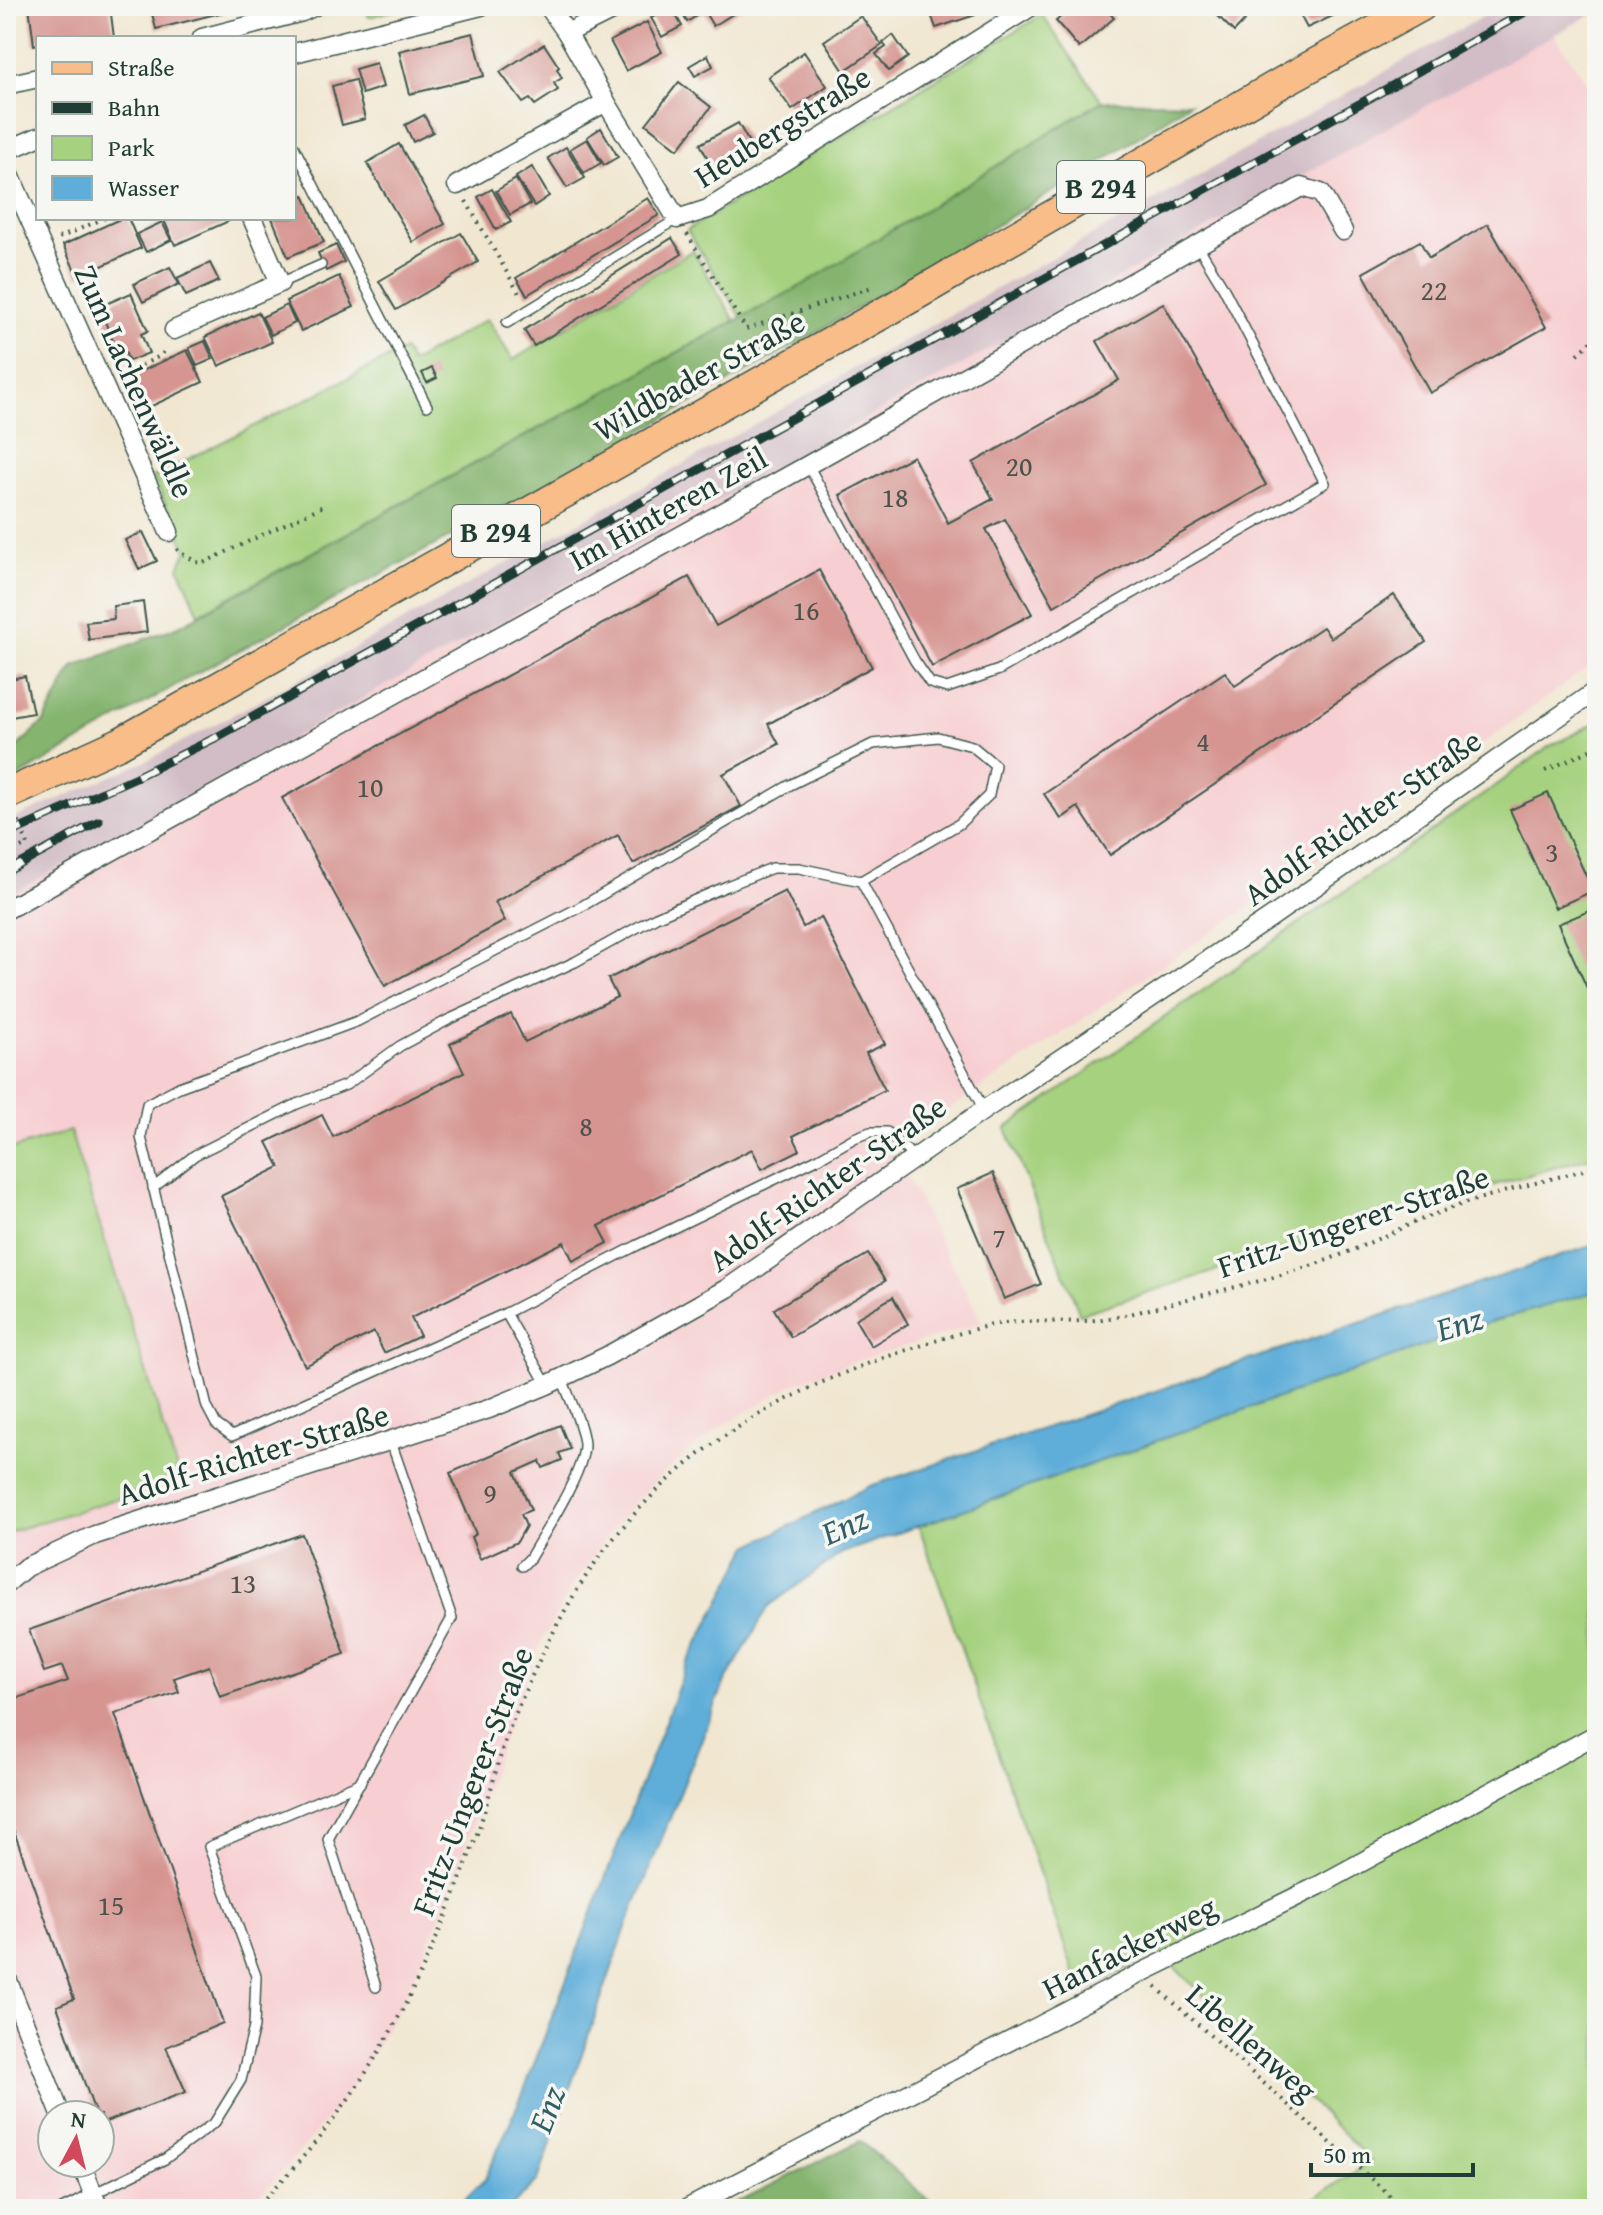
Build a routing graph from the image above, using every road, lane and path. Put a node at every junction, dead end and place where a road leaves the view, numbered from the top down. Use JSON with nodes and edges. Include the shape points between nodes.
{"nodes":[{"id":1,"x":315,"y":6,"type":"edge"},
{"id":2,"x":481,"y":6,"type":"edge"},
{"id":3,"x":548,"y":6,"type":"edge"},
{"id":4,"x":621,"y":6,"type":"edge"},
{"id":5,"x":1032,"y":6,"type":"edge"},
{"id":6,"x":1421,"y":6,"type":"edge"},
{"id":7,"x":567,"y":33,"type":"junction"},
{"id":8,"x":210,"y":36,"type":"edge"},
{"id":9,"x":296,"y":52,"type":"edge"},
{"id":10,"x":36,"y":78,"type":"edge"},
{"id":11,"x":6,"y":85,"type":"edge"},
{"id":12,"x":606,"y":102,"type":"junction"},
{"id":13,"x":36,"y":138,"type":"edge"},
{"id":14,"x":296,"y":151,"type":"edge"},
{"id":15,"x":6,"y":155,"type":"edge"},
{"id":16,"x":6,"y":166,"type":"edge"},
{"id":17,"x":457,"y":185,"type":"joint"},
{"id":18,"x":677,"y":219,"type":"junction"},
{"id":19,"x":100,"y":220,"type":"edge"},
{"id":20,"x":253,"y":220,"type":"edge"},
{"id":21,"x":1343,"y":231,"type":"dead end"},
{"id":22,"x":57,"y":239,"type":"dead end"},
{"id":23,"x":1198,"y":246,"type":"junction"},
{"id":24,"x":321,"y":265,"type":"dead end"},
{"id":25,"x":280,"y":283,"type":"junction"},
{"id":26,"x":877,"y":285,"type":"dead end"},
{"id":27,"x":528,"y":310,"type":"junction"},
{"id":28,"x":507,"y":323,"type":"dead end"},
{"id":29,"x":174,"y":330,"type":"joint"},
{"id":30,"x":1597,"y":337,"type":"edge"},
{"id":31,"x":1578,"y":354,"type":"dead end"},
{"id":32,"x":111,"y":381,"type":"dead end"},
{"id":33,"x":427,"y":406,"type":"dead end"},
{"id":34,"x":808,"y":465,"type":"junction"},
{"id":35,"x":325,"y":505,"type":"dead end"},
{"id":36,"x":169,"y":532,"type":"joint"},
{"id":37,"x":1597,"y":690,"type":"edge"},
{"id":38,"x":1597,"y":747,"type":"edge"},
{"id":39,"x":1545,"y":771,"type":"dead end"},
{"id":40,"x":11,"y":805,"type":"edge"},
{"id":41,"x":6,"y":854,"type":"edge"},
{"id":42,"x":861,"y":881,"type":"junction"},
{"id":43,"x":6,"y":910,"type":"edge"},
{"id":44,"x":984,"y":1110,"type":"junction"},
{"id":45,"x":915,"y":1158,"type":"junction"},
{"id":46,"x":1597,"y":1166,"type":"edge"},
{"id":47,"x":153,"y":1188,"type":"junction"},
{"id":48,"x":506,"y":1313,"type":"junction"},
{"id":49,"x":554,"y":1382,"type":"junction"},
{"id":50,"x":391,"y":1442,"type":"junction"},
{"id":51,"x":522,"y":1566,"type":"dead end"},
{"id":52,"x":9,"y":1578,"type":"edge"},
{"id":53,"x":1597,"y":1734,"type":"edge"},
{"id":54,"x":360,"y":1783,"type":"junction"},
{"id":55,"x":1141,"y":1973,"type":"junction"},
{"id":56,"x":6,"y":1976,"type":"edge"},
{"id":57,"x":376,"y":1987,"type":"dead end"},
{"id":58,"x":55,"y":2099,"type":"edge"},
{"id":59,"x":87,"y":2179,"type":"edge"},
{"id":60,"x":96,"y":2201,"type":"edge"},
{"id":61,"x":62,"y":2209,"type":"edge"},
{"id":62,"x":254,"y":2209,"type":"edge"},
{"id":63,"x":686,"y":2209,"type":"edge"},
{"id":64,"x":1405,"y":2209,"type":"edge"}],
"edges":[{"from":1,"to":8,"type":"street"},
{"from":2,"to":9,"type":"street"},
{"from":3,"to":7,"type":"street","name":"Heubergstraße"},
{"from":4,"to":7,"type":"street"},
{"from":5,"to":18,"type":"street","name":"Heubergstraße","via":[[708,209]]},
{"from":6,"to":40,"type":"main road","name":"Wildbader Straße","number":"B 294"},
{"from":7,"to":12,"type":"street","name":"Heubergstraße"},
{"from":10,"to":11,"type":"street"},
{"from":12,"to":17,"type":"street"},
{"from":12,"to":18,"type":"street","name":"Heubergstraße"},
{"from":13,"to":15,"type":"street"},
{"from":14,"to":33,"type":"lane"},
{"from":16,"to":36,"type":"street","name":"Zum Lachenwäldle"},
{"from":17,"to":27,"type":"path"},
{"from":18,"to":26,"type":"path","via":[[746,329]]},
{"from":18,"to":27,"type":"lane"},
{"from":19,"to":22,"type":"path"},
{"from":20,"to":25,"type":"street"},
{"from":21,"to":23,"type":"street","name":"Im Hinteren Zeil","via":[[1321,193],[1301,187]]},
{"from":23,"to":34,"type":"street","name":"Im Hinteren Zeil"},
{"from":23,"to":34,"type":"lane","via":[[1325,483],[999,670],[947,688],[930,683]]},
{"from":24,"to":25,"type":"lane"},
{"from":25,"to":29,"type":"street"},
{"from":27,"to":28,"type":"lane"},
{"from":29,"to":32,"type":"path","via":[[162,355]]},
{"from":30,"to":31,"type":"path"},
{"from":34,"to":43,"type":"street","name":"Im Hinteren Zeil"},
{"from":35,"to":36,"type":"path","via":[[201,564],[179,552]]},
{"from":37,"to":44,"type":"street","name":"Adolf-Richter-Straße"},
{"from":38,"to":39,"type":"path"},
{"from":40,"to":41,"type":"path","via":[[28,845]]},
{"from":42,"to":44,"type":"lane"},
{"from":42,"to":47,"type":"lane","via":[[772,868],[727,886],[436,1027],[346,1085],[195,1155]]},
{"from":42,"to":47,"type":"lane","via":[[959,824],[989,795],[995,765],[972,746],[938,737],[873,744],[790,785],[584,905],[358,1021],[179,1087],[147,1104],[141,1137]]},
{"from":44,"to":45,"type":"street","name":"Adolf-Richter-Straße"},
{"from":45,"to":48,"type":"lane","via":[[887,1132],[854,1138]]},
{"from":45,"to":49,"type":"street","name":"Adolf-Richter-Straße","via":[[728,1288]]},
{"from":46,"to":62,"type":"path","name":"Fritz-Ungerer-Straße","via":[[1452,1207],[1332,1259],[1181,1301],[1091,1321],[1010,1322],[925,1344],[793,1395],[692,1459],[628,1519],[570,1600],[511,1725],[462,1874],[392,2034],[338,2115]]},
{"from":47,"to":48,"type":"lane","via":[[207,1407],[216,1424],[232,1436]]},
{"from":48,"to":49,"type":"lane"},
{"from":49,"to":50,"type":"street","name":"Adolf-Richter-Straße"},
{"from":49,"to":51,"type":"lane","via":[[584,1441],[583,1455],[564,1499]]},
{"from":50,"to":52,"type":"street","name":"Adolf-Richter-Straße","via":[[95,1535]]},
{"from":50,"to":54,"type":"lane","via":[[452,1618]]},
{"from":53,"to":55,"type":"street","name":"Hanfackerweg","via":[[1318,1886]]},
{"from":54,"to":57,"type":"lane","via":[[328,1839]]},
{"from":54,"to":60,"type":"lane","via":[[209,1847],[256,1976],[254,2027],[241,2080],[215,2122]]},
{"from":55,"to":63,"type":"street","name":"Hanfackerweg"},
{"from":55,"to":64,"type":"path","name":"Libellenweg"},
{"from":56,"to":58,"type":"street"},
{"from":59,"to":60,"type":"street"},
{"from":60,"to":61,"type":"lane"}]}
